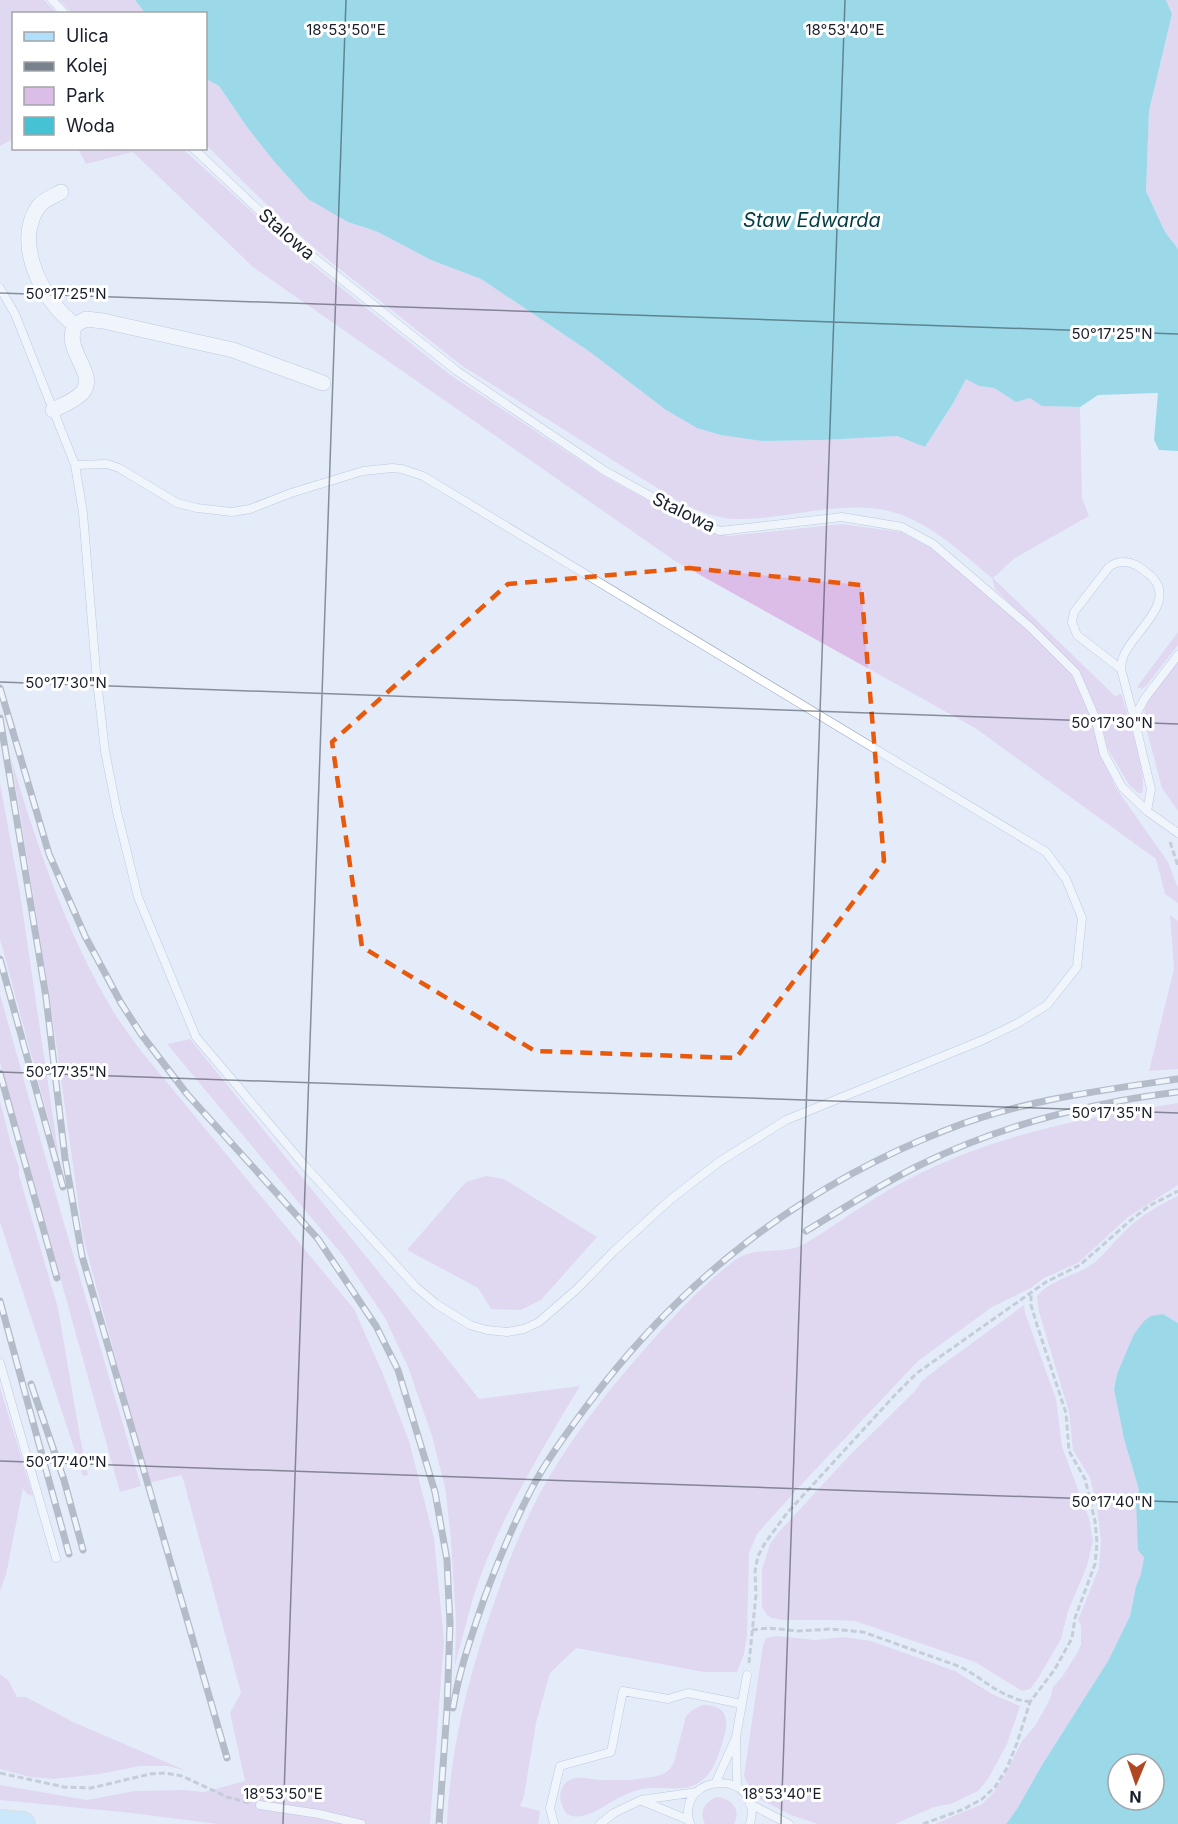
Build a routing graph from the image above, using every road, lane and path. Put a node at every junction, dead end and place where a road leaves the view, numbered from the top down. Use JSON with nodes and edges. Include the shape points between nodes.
{"nodes":[{"id":1,"x":52,"y":0,"type":"edge"},
{"id":2,"x":62,"y":12,"type":"edge"},
{"id":3,"x":195,"y":150,"type":"edge"},
{"id":4,"x":61,"y":192,"type":"dead end"},
{"id":5,"x":0,"y":288,"type":"edge"},
{"id":6,"x":75,"y":325,"type":"junction"},
{"id":7,"x":323,"y":383,"type":"dead end"},
{"id":8,"x":53,"y":410,"type":"junction"},
{"id":9,"x":75,"y":465,"type":"junction"},
{"id":10,"x":1178,"y":655,"type":"edge"},
{"id":11,"x":1121,"y":669,"type":"junction"},
{"id":12,"x":1134,"y":718,"type":"junction"},
{"id":13,"x":1147,"y":811,"type":"junction"},
{"id":14,"x":1178,"y":833,"type":"edge"},
{"id":15,"x":1178,"y":1191,"type":"edge"},
{"id":16,"x":1031,"y":1293,"type":"junction"},
{"id":17,"x":0,"y":1363,"type":"edge"},
{"id":18,"x":56,"y":1558,"type":"dead end"},
{"id":19,"x":752,"y":1630,"type":"junction"},
{"id":20,"x":747,"y":1675,"type":"joint"},
{"id":21,"x":1030,"y":1702,"type":"junction"},
{"id":22,"x":742,"y":1704,"type":"junction"},
{"id":23,"x":736,"y":1737,"type":"junction"},
{"id":24,"x":0,"y":1773,"type":"edge"},
{"id":25,"x":716,"y":1782,"type":"junction"},
{"id":26,"x":737,"y":1787,"type":"junction"},
{"id":27,"x":696,"y":1792,"type":"junction"},
{"id":28,"x":641,"y":1800,"type":"junction"},
{"id":29,"x":750,"y":1804,"type":"junction"},
{"id":30,"x":260,"y":1805,"type":"joint"},
{"id":31,"x":0,"y":1821,"type":"edge"},
{"id":32,"x":690,"y":1822,"type":"edge"},
{"id":33,"x":23,"y":1824,"type":"edge"},
{"id":34,"x":361,"y":1824,"type":"edge"},
{"id":35,"x":554,"y":1824,"type":"edge"},
{"id":36,"x":600,"y":1824,"type":"edge"},
{"id":37,"x":750,"y":1824,"type":"edge"},
{"id":38,"x":789,"y":1824,"type":"edge"},
{"id":39,"x":923,"y":1824,"type":"edge"}],
"edges":[{"from":1,"to":2,"type":"lane"},
{"from":3,"to":13,"type":"lane","name":"Stalowa","via":[[283,233],[457,371],[605,471],[699,523],[720,531],[842,517],[902,527],[933,544],[1030,627],[1076,673],[1095,717],[1104,754],[1122,787]]},
{"from":4,"to":6,"type":"street","via":[[39,206],[32,221],[29,246],[32,264],[51,300]]},
{"from":5,"to":8,"type":"lane","via":[[15,314]]},
{"from":6,"to":7,"type":"street","via":[[93,319],[233,350]]},
{"from":6,"to":8,"type":"street","via":[[72,344],[86,373],[86,385],[81,394]]},
{"from":8,"to":9,"type":"lane"},
{"from":9,"to":9,"type":"lane","via":[[105,751],[117,812],[138,897],[196,1037],[305,1166],[416,1287],[470,1325],[507,1332],[539,1322],[671,1199],[719,1162],[786,1120],[1018,1023],[1047,1005],[1077,967],[1082,918],[1066,879],[1046,852],[423,476],[392,468],[363,471],[232,512],[177,503],[107,464]]},
{"from":10,"to":12,"type":"lane"},
{"from":11,"to":11,"type":"lane","via":[[1077,635],[1072,622],[1074,612],[1109,567],[1121,562],[1139,567],[1151,576],[1161,588],[1162,598],[1124,653]]},
{"from":11,"to":12,"type":"lane"},
{"from":12,"to":13,"type":"lane","via":[[1151,789]]},
{"from":13,"to":14,"type":"lane","name":"Stalowa"},
{"from":15,"to":16,"type":"path","via":[[1149,1206],[1080,1265]]},
{"from":16,"to":19,"type":"path","via":[[916,1374],[787,1513],[758,1556]]},
{"from":16,"to":21,"type":"path","via":[[1031,1305],[1066,1413],[1069,1451],[1085,1479],[1097,1543],[1095,1564],[1074,1618],[1072,1638]]},
{"from":17,"to":18,"type":"lane"},
{"from":19,"to":20,"type":"path"},
{"from":19,"to":21,"type":"path","via":[[863,1632],[970,1671],[1011,1697]]},
{"from":20,"to":22,"type":"lane"},
{"from":21,"to":39,"type":"path","via":[[1014,1751],[995,1787],[964,1809]]},
{"from":22,"to":23,"type":"lane"},
{"from":22,"to":35,"type":"lane","via":[[688,1694],[668,1700],[623,1691],[611,1752],[560,1766],[550,1808]]},
{"from":23,"to":25,"type":"lane"},
{"from":23,"to":26,"type":"lane"},
{"from":24,"to":30,"type":"path","via":[[64,1787],[91,1788],[165,1773]]},
{"from":25,"to":26,"type":"lane"},
{"from":25,"to":27,"type":"lane"},
{"from":26,"to":29,"type":"lane"},
{"from":27,"to":28,"type":"lane"},
{"from":27,"to":32,"type":"lane","via":[[689,1805]]},
{"from":28,"to":32,"type":"lane"},
{"from":28,"to":36,"type":"lane"},
{"from":29,"to":37,"type":"lane"},
{"from":29,"to":38,"type":"lane"},
{"from":30,"to":34,"type":"lane"},
{"from":31,"to":33,"type":"main road"}]}
